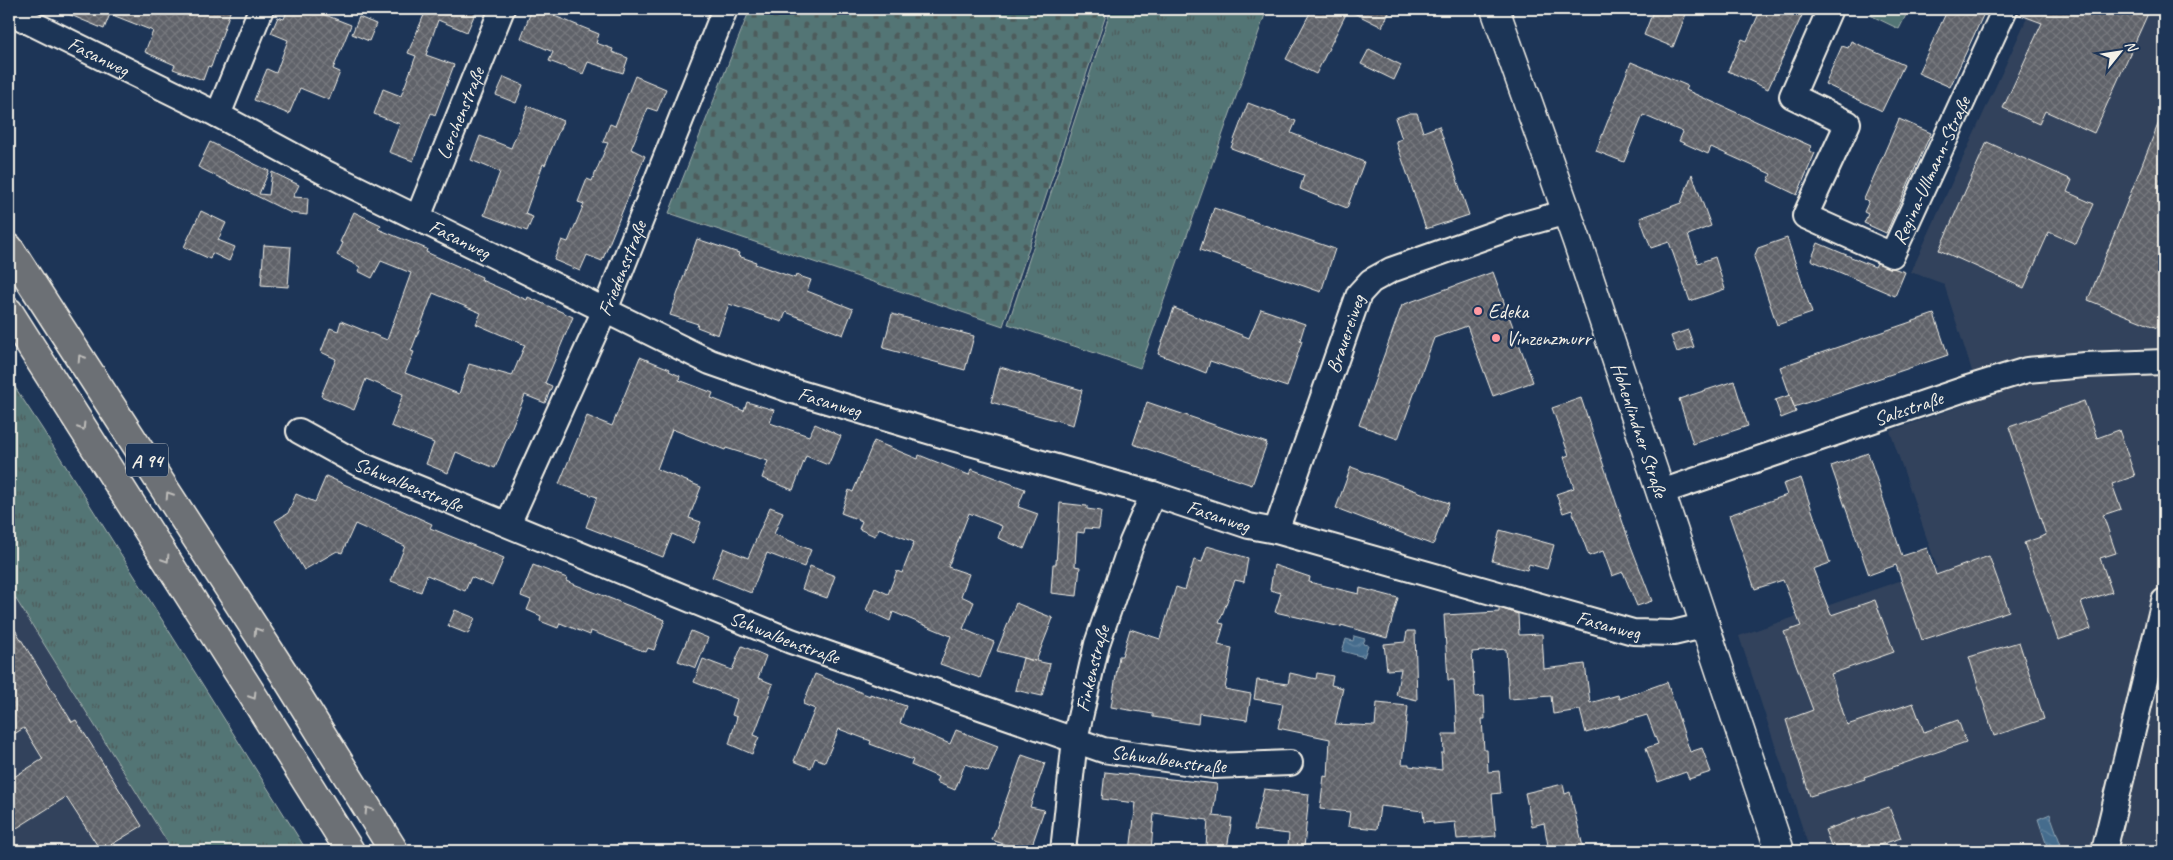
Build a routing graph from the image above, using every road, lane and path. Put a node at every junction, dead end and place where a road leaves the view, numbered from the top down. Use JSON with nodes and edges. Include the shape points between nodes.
{"nodes":[{"id":1,"x":261,"y":9,"type":"edge"},
{"id":2,"x":502,"y":9,"type":"edge"},
{"id":3,"x":726,"y":9,"type":"edge"},
{"id":4,"x":1495,"y":9,"type":"edge"},
{"id":5,"x":1830,"y":9,"type":"edge"},
{"id":6,"x":2005,"y":9,"type":"edge"},
{"id":7,"x":9,"y":12,"type":"edge"},
{"id":8,"x":218,"y":115,"type":"junction"},
{"id":9,"x":1567,"y":212,"type":"junction"},
{"id":10,"x":418,"y":217,"type":"junction"},
{"id":11,"x":9,"y":248,"type":"edge"},
{"id":12,"x":605,"y":310,"type":"junction"},
{"id":13,"x":9,"y":312,"type":"edge"},
{"id":14,"x":2164,"y":362,"type":"edge"},
{"id":15,"x":299,"y":431,"type":"dead end"},
{"id":16,"x":1662,"y":492,"type":"junction"},
{"id":17,"x":1153,"y":494,"type":"junction"},
{"id":18,"x":508,"y":524,"type":"junction"},
{"id":19,"x":1276,"y":531,"type":"junction"},
{"id":20,"x":2164,"y":601,"type":"edge"},
{"id":21,"x":1706,"y":625,"type":"junction"},
{"id":22,"x":1075,"y":740,"type":"junction"},
{"id":23,"x":1290,"y":763,"type":"dead end"},
{"id":24,"x":350,"y":851,"type":"edge"},
{"id":25,"x":394,"y":851,"type":"edge"},
{"id":26,"x":1063,"y":851,"type":"edge"},
{"id":27,"x":1780,"y":851,"type":"edge"},
{"id":28,"x":2104,"y":851,"type":"edge"}],
"edges":[{"from":1,"to":8,"type":"street"},
{"from":2,"to":10,"type":"street","name":"Lerchenstraße"},
{"from":3,"to":12,"type":"street","name":"Friedensstraße"},
{"from":4,"to":9,"type":"street","name":"Hohenlindner Straße"},
{"from":5,"to":6,"type":"street","name":"Regina-Ullmann-Straße","via":[[1792,96],[1848,122],[1805,216],[1892,255]]},
{"from":7,"to":8,"type":"street","name":"Fasanweg"},
{"from":8,"to":10,"type":"street","name":"Fasanweg","via":[[322,171]]},
{"from":9,"to":16,"type":"street","name":"Hohenlindner Straße"},
{"from":9,"to":19,"type":"street","name":"Brauereiweg","via":[[1510,228],[1391,270],[1371,281],[1359,294]]},
{"from":10,"to":12,"type":"street","name":"Fasanweg"},
{"from":25,"to":11,"type":"highway","number":"A 94","one_way":true,"via":[[278,664]]},
{"from":12,"to":17,"type":"street","name":"Fasanweg","via":[[710,362],[790,390]]},
{"from":12,"to":18,"type":"street","name":"Friedensstraße"},
{"from":13,"to":24,"type":"highway","number":"A 94","one_way":true},
{"from":14,"to":16,"type":"street","name":"Salzstraße","via":[[2085,364],[2027,370]]},
{"from":15,"to":18,"type":"street","name":"Schwalbenstraße","via":[[357,463]]},
{"from":16,"to":21,"type":"street","name":"Hohenlindner Straße"},
{"from":17,"to":19,"type":"street","name":"Fasanweg","via":[[1249,526]]},
{"from":17,"to":22,"type":"street","name":"Finkenstraße","via":[[1132,542],[1100,636]]},
{"from":18,"to":22,"type":"street","name":"Schwalbenstraße","via":[[791,641]]},
{"from":19,"to":21,"type":"street","name":"Fasanweg","via":[[1633,632],[1673,633]]},
{"from":20,"to":28,"type":"street"},
{"from":21,"to":27,"type":"street","name":"Hohenlindner Straße"},
{"from":22,"to":23,"type":"street","name":"Schwalbenstraße","via":[[1103,750],[1213,766]]},
{"from":22,"to":26,"type":"street","name":"Finkenstraße"}]}
